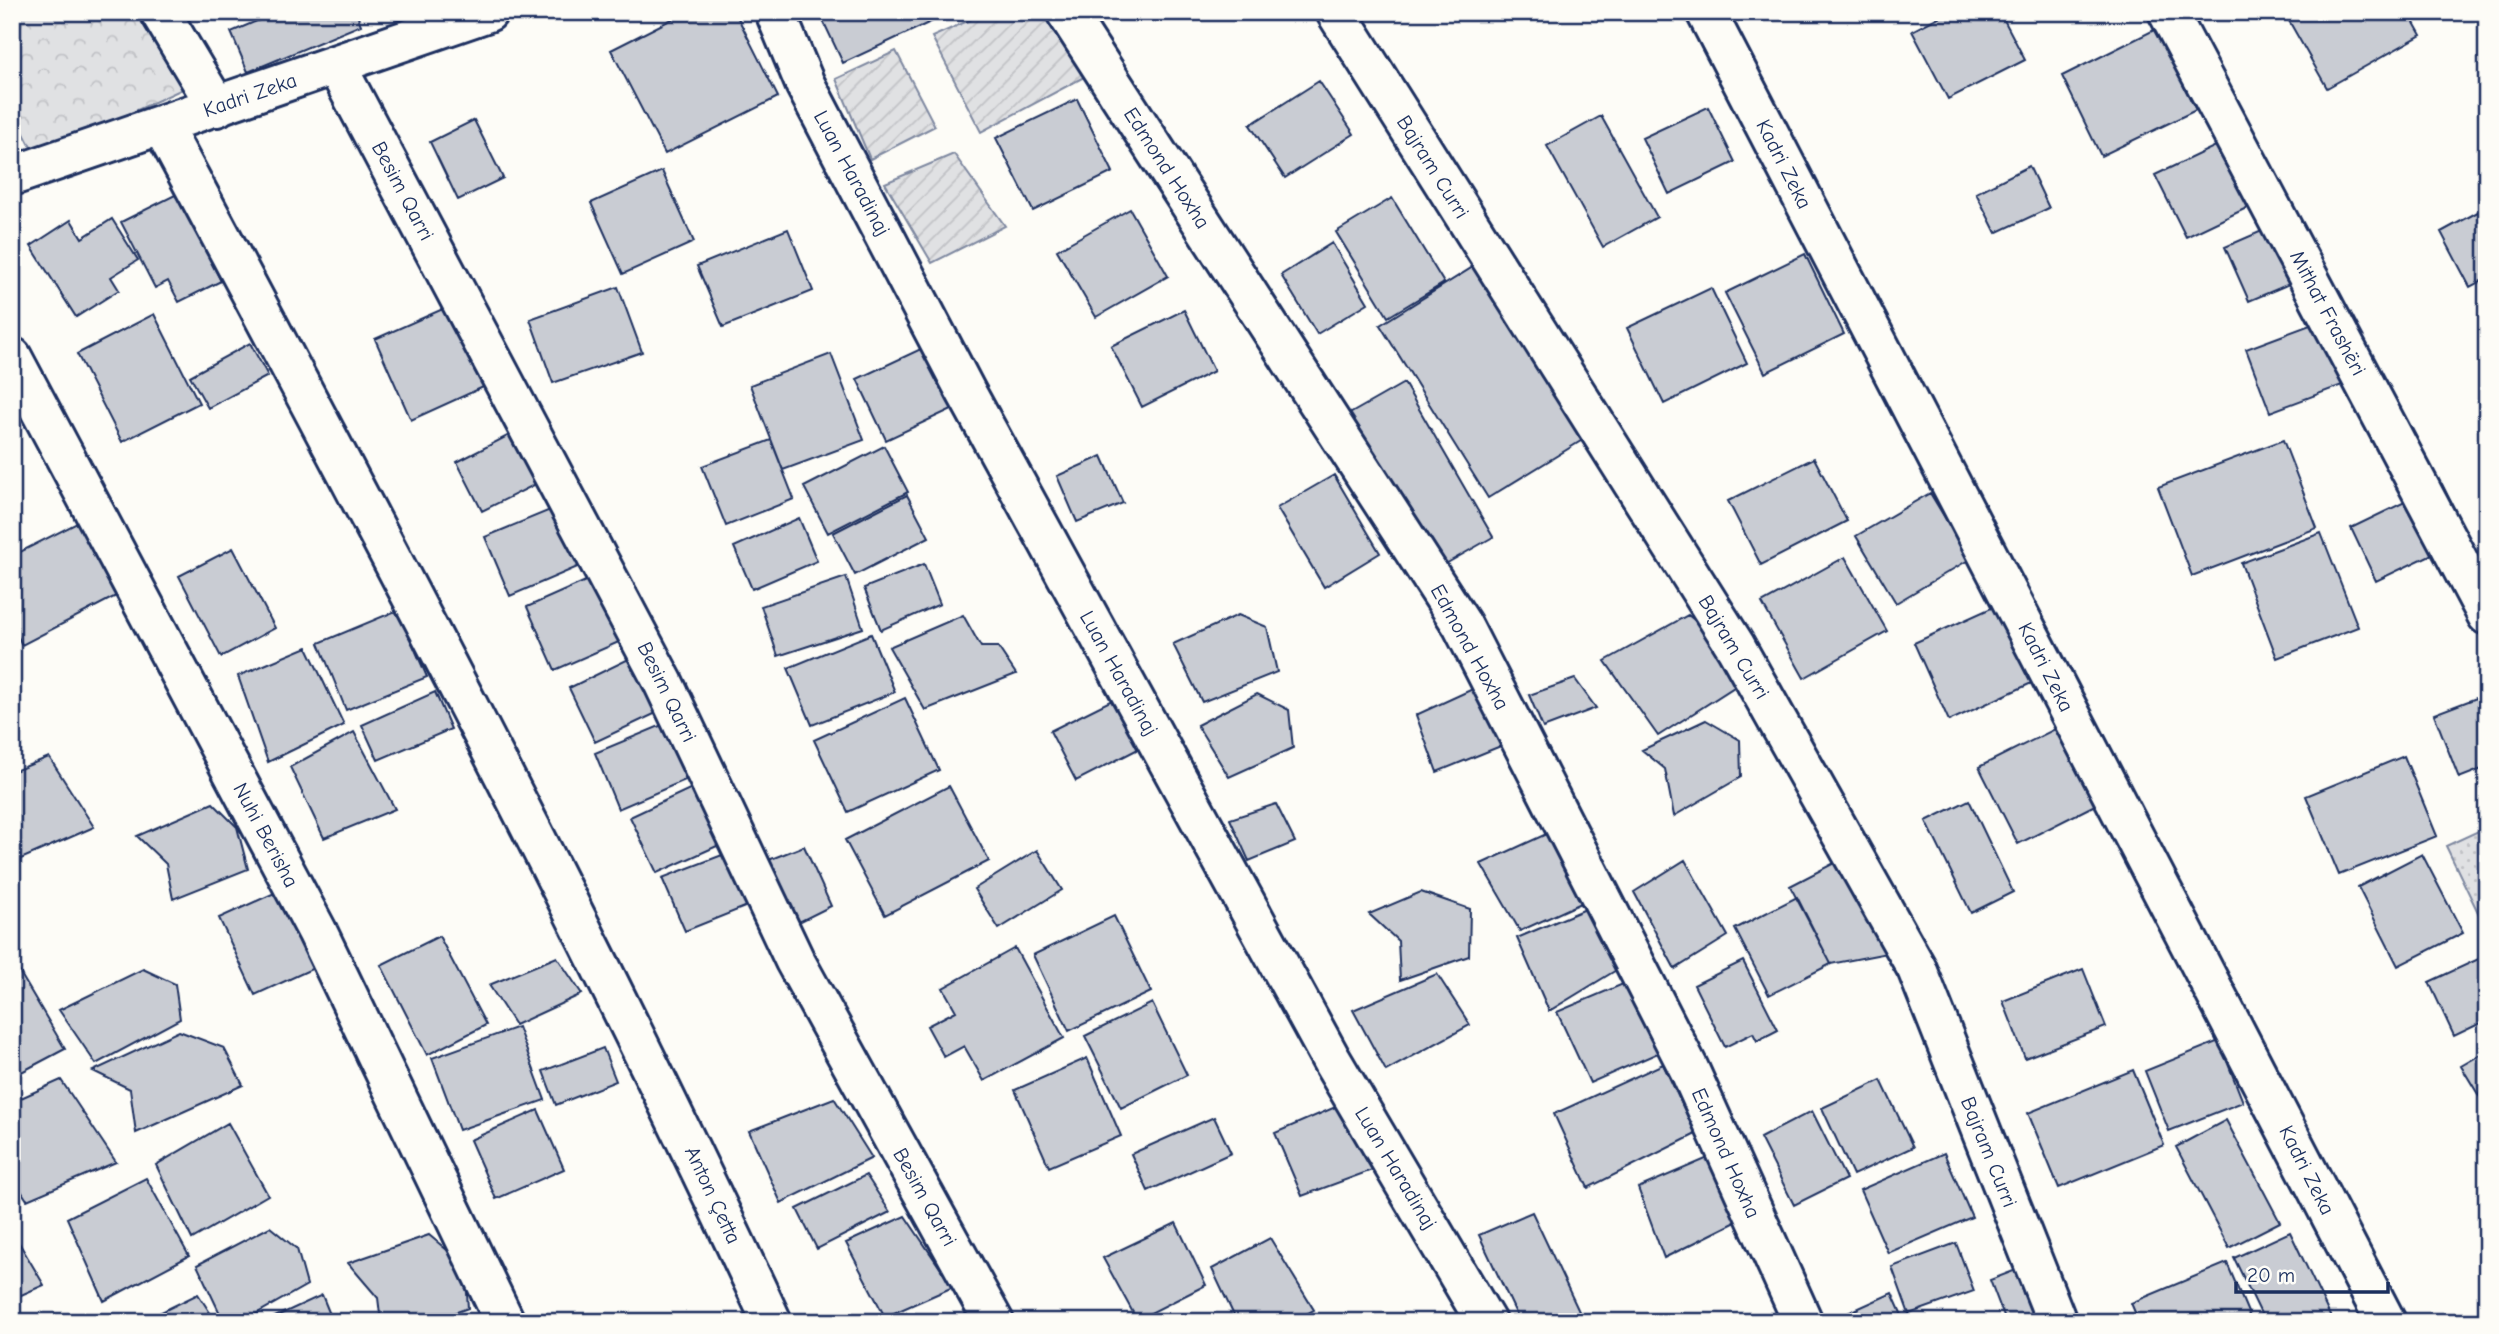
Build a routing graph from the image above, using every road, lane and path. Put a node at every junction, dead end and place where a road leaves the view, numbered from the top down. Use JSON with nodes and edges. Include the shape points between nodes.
{"nodes":[{"id":1,"x":160,"y":12,"type":"edge"},
{"id":2,"x":488,"y":12,"type":"edge"},
{"id":3,"x":775,"y":12,"type":"edge"},
{"id":4,"x":1066,"y":12,"type":"edge"},
{"id":5,"x":1336,"y":12,"type":"edge"},
{"id":6,"x":1706,"y":12,"type":"edge"},
{"id":7,"x":2168,"y":12,"type":"edge"},
{"id":8,"x":336,"y":65,"type":"junction"},
{"id":9,"x":217,"y":107,"type":"junction"},
{"id":10,"x":162,"y":126,"type":"junction"},
{"id":11,"x":12,"y":176,"type":"edge"},
{"id":12,"x":12,"y":357,"type":"edge"},
{"id":13,"x":2487,"y":615,"type":"edge"},
{"id":14,"x":505,"y":1322,"type":"edge"},
{"id":15,"x":772,"y":1322,"type":"edge"},
{"id":16,"x":993,"y":1322,"type":"edge"},
{"id":17,"x":1486,"y":1322,"type":"edge"},
{"id":18,"x":1803,"y":1322,"type":"edge"},
{"id":19,"x":2057,"y":1322,"type":"edge"},
{"id":20,"x":2386,"y":1322,"type":"edge"}],
"edges":[{"from":1,"to":9,"type":"street"},
{"from":2,"to":8,"type":"street","name":"Kadri Zeka"},
{"from":3,"to":17,"type":"street","name":"Luan Haradinaj","via":[[806,84],[966,392],[1332,1061]]},
{"from":4,"to":18,"type":"street","name":"Edmond Hoxha","via":[[1462,625],[1689,1069]]},
{"from":5,"to":19,"type":"street","name":"Bajram Curri","via":[[1736,647],[1917,969]]},
{"from":6,"to":20,"type":"street","name":"Kadri Zeka"},
{"from":7,"to":13,"type":"street","name":"Mithat Frashëri"},
{"from":8,"to":9,"type":"street","name":"Kadri Zeka"},
{"from":8,"to":16,"type":"street","name":"Besim Qarri","via":[[663,682],[795,961]]},
{"from":9,"to":10,"type":"street","name":"Kadri Zeka"},
{"from":10,"to":11,"type":"street","name":"Kadri Zeka"},
{"from":10,"to":15,"type":"street","name":"Anton Çetta","via":[[373,520],[652,1069]]},
{"from":12,"to":14,"type":"street","name":"Nuhi Berisha","via":[[317,931]]}]}
